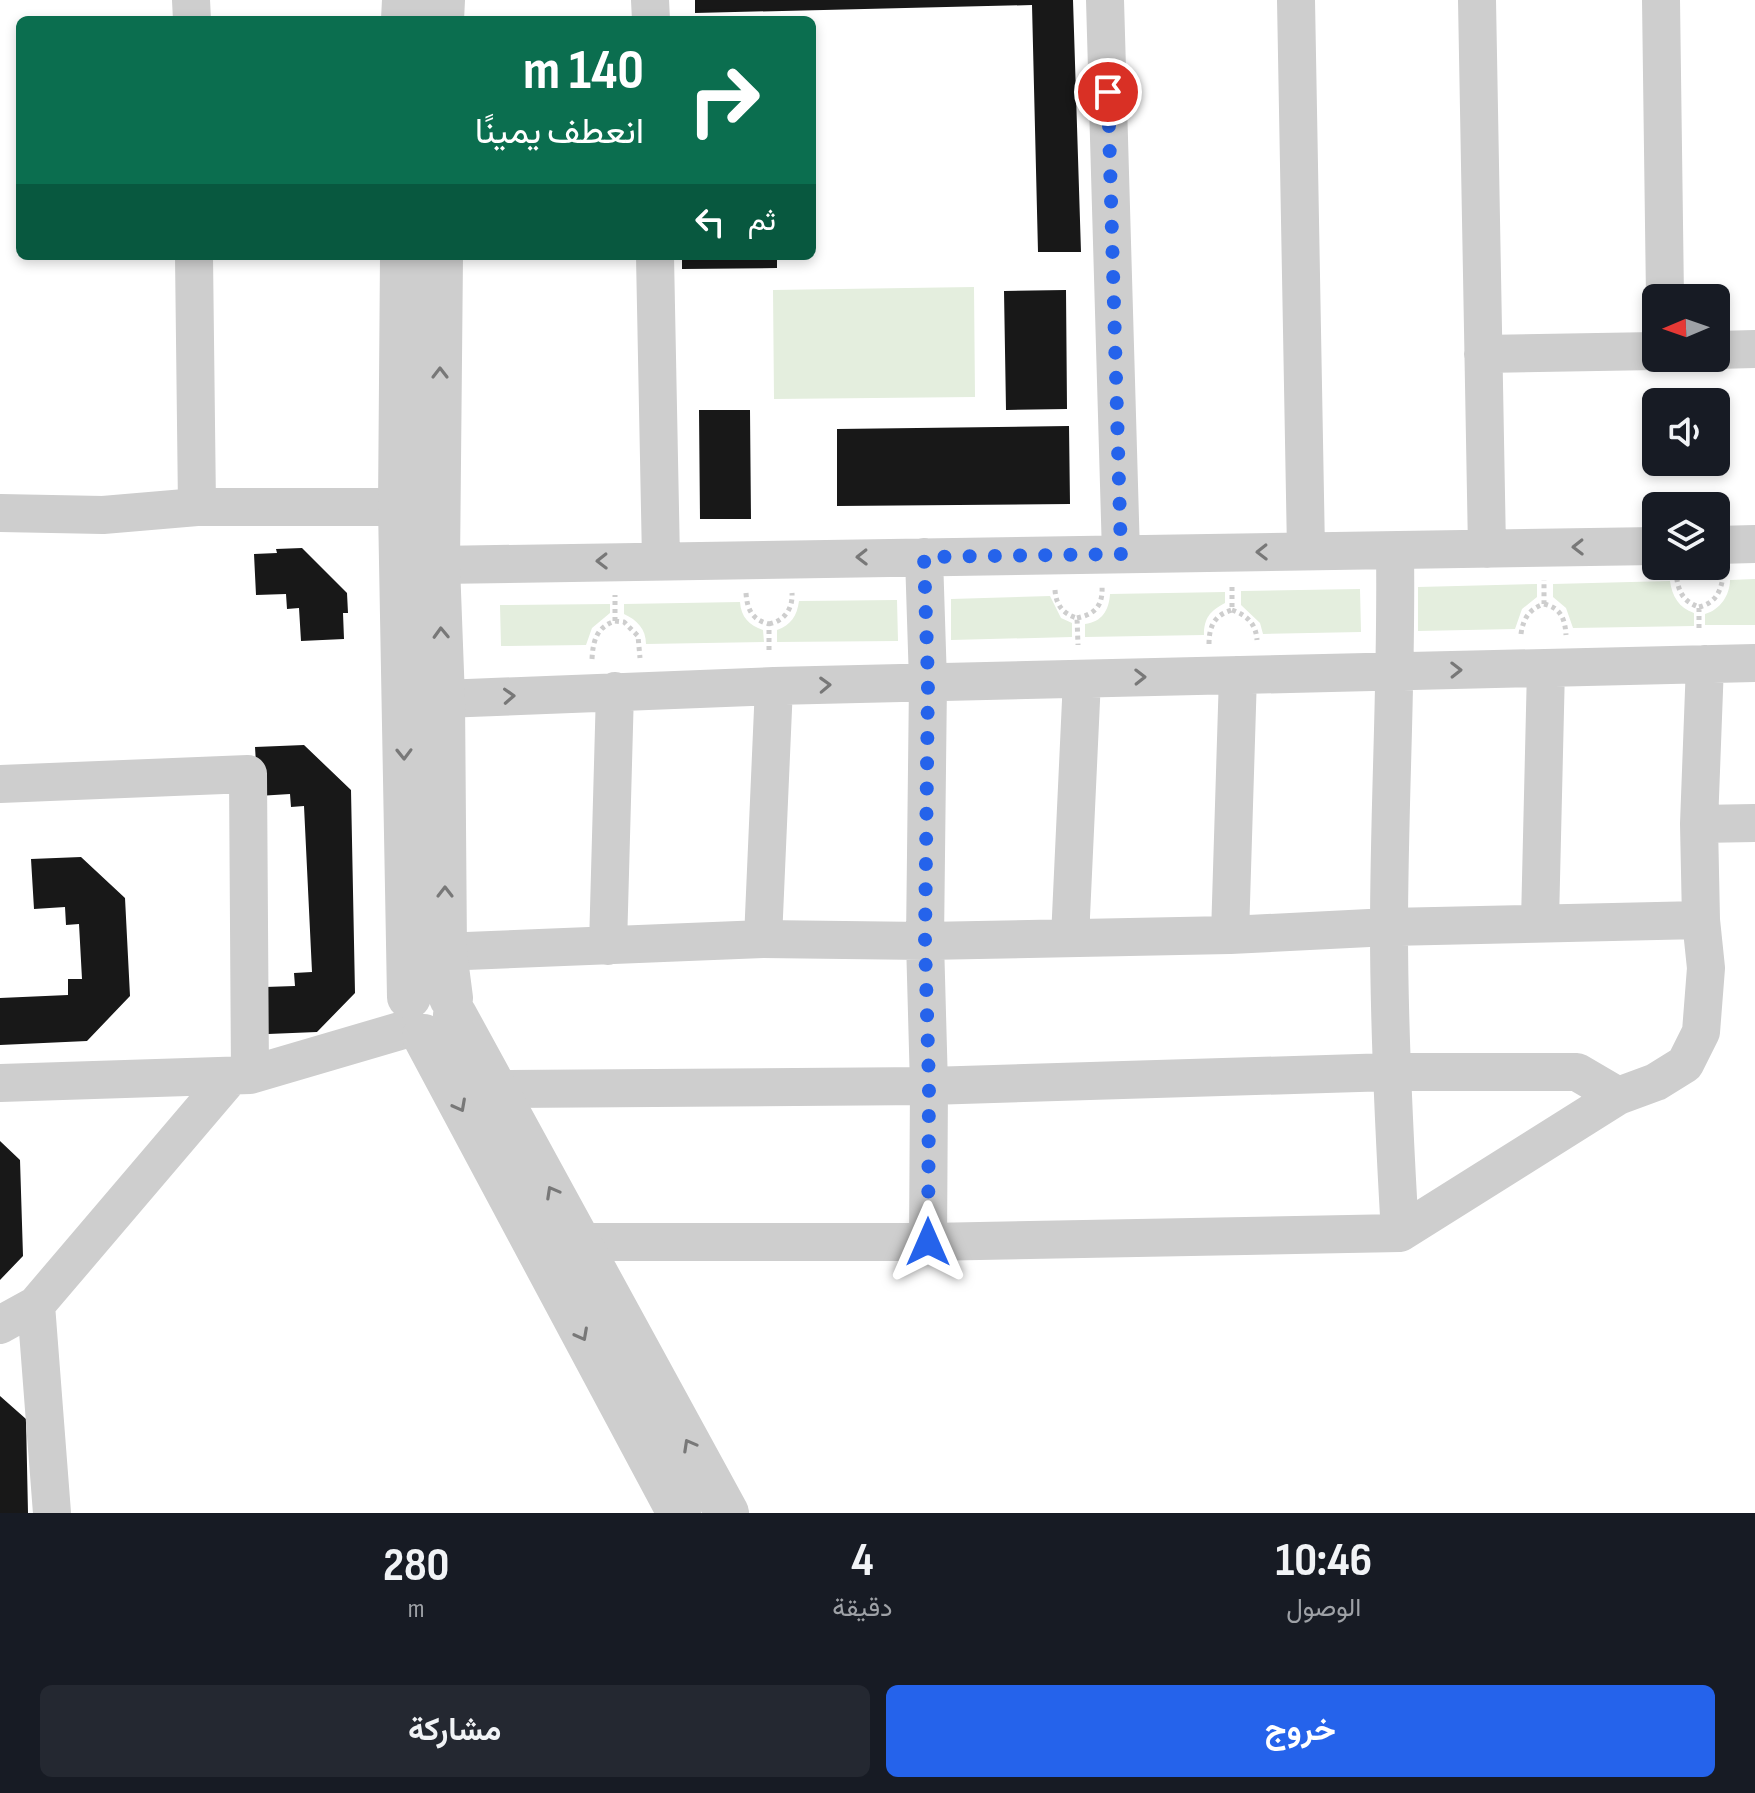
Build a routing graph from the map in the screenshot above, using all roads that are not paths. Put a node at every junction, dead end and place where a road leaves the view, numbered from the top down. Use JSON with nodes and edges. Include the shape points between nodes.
{"nodes":[{"id":1,"x":1105,"y":0,"type":"edge"},
{"id":2,"x":1296,"y":0,"type":"edge"},
{"id":3,"x":1477,"y":0,"type":"edge"},
{"id":4,"x":1661,"y":0,"type":"edge"},
{"id":5,"x":194,"y":260,"type":"edge"},
{"id":6,"x":402,"y":260,"type":"edge"},
{"id":7,"x":441,"y":260,"type":"edge"},
{"id":8,"x":655,"y":260,"type":"edge"},
{"id":9,"x":1665,"y":284,"type":"edge"},
{"id":10,"x":1755,"y":349,"type":"edge"},
{"id":11,"x":1730,"y":350,"type":"edge"},
{"id":12,"x":1642,"y":351,"type":"edge"},
{"id":13,"x":1483,"y":354,"type":"junction"},
{"id":14,"x":197,"y":507,"type":"junction"},
{"id":15,"x":400,"y":507,"type":"junction"},
{"id":16,"x":0,"y":513,"type":"edge"},
{"id":17,"x":1755,"y":544,"type":"edge"},
{"id":18,"x":1487,"y":549,"type":"junction"},
{"id":19,"x":1306,"y":551,"type":"junction"},
{"id":20,"x":1395,"y":551,"type":"junction"},
{"id":21,"x":1730,"y":552,"type":"edge"},
{"id":22,"x":1642,"y":556,"type":"edge"},
{"id":23,"x":924,"y":557,"type":"junction"},
{"id":24,"x":661,"y":560,"type":"junction"},
{"id":25,"x":438,"y":565,"type":"junction"},
{"id":26,"x":1112,"y":567,"type":"junction"},
{"id":27,"x":1545,"y":650,"type":"junction"},
{"id":28,"x":1702,"y":651,"type":"junction"},
{"id":29,"x":1247,"y":661,"type":"junction"},
{"id":30,"x":1755,"y":663,"type":"edge"},
{"id":31,"x":1080,"y":664,"type":"junction"},
{"id":32,"x":772,"y":671,"type":"junction"},
{"id":33,"x":1396,"y":671,"type":"junction"},
{"id":34,"x":928,"y":682,"type":"junction"},
{"id":35,"x":615,"y":691,"type":"junction"},
{"id":36,"x":423,"y":698,"type":"junction"},
{"id":37,"x":0,"y":784,"type":"edge"},
{"id":38,"x":1755,"y":823,"type":"edge"},
{"id":39,"x":1699,"y":824,"type":"junction"},
{"id":40,"x":1701,"y":920,"type":"junction"},
{"id":41,"x":1540,"y":922,"type":"junction"},
{"id":42,"x":1389,"y":927,"type":"junction"},
{"id":43,"x":1230,"y":935,"type":"junction"},
{"id":44,"x":1070,"y":938,"type":"junction"},
{"id":45,"x":763,"y":939,"type":"junction"},
{"id":46,"x":925,"y":941,"type":"junction"},
{"id":47,"x":608,"y":946,"type":"junction"},
{"id":48,"x":426,"y":953,"type":"junction"},
{"id":49,"x":430,"y":1015,"type":"junction"},
{"id":50,"x":1391,"y":1072,"type":"junction"},
{"id":51,"x":241,"y":1075,"type":"junction"},
{"id":52,"x":0,"y":1083,"type":"edge"},
{"id":53,"x":929,"y":1086,"type":"junction"},
{"id":54,"x":496,"y":1089,"type":"junction"},
{"id":55,"x":1618,"y":1096,"type":"junction"},
{"id":56,"x":1400,"y":1233,"type":"junction"},
{"id":57,"x":579,"y":1242,"type":"junction"},
{"id":58,"x":928,"y":1242,"type":"junction"},
{"id":59,"x":36,"y":1305,"type":"junction"},
{"id":60,"x":0,"y":1325,"type":"edge"},
{"id":61,"x":52,"y":1513,"type":"edge"},
{"id":62,"x":679,"y":1513,"type":"edge"},
{"id":63,"x":727,"y":1513,"type":"edge"}],
"edges":[{"from":1,"to":26,"type":"street"},
{"from":2,"to":19,"type":"street"},
{"from":3,"to":13,"type":"street"},
{"from":4,"to":9,"type":"street"},
{"from":5,"to":14,"type":"street"},
{"from":6,"to":15,"type":"street"},
{"from":25,"to":7,"type":"street","one_way":true},
{"from":8,"to":24,"type":"street"},
{"from":10,"to":11,"type":"street"},
{"from":12,"to":13,"type":"street"},
{"from":13,"to":18,"type":"street"},
{"from":14,"to":15,"type":"street"},
{"from":14,"to":16,"type":"street","via":[[103,515]]},
{"from":15,"to":36,"type":"street"},
{"from":17,"to":21,"type":"street"},
{"from":18,"to":20,"type":"street"},
{"from":22,"to":18,"type":"street","one_way":true},
{"from":19,"to":20,"type":"street"},
{"from":19,"to":26,"type":"street","one_way":true},
{"from":20,"to":33,"type":"street"},
{"from":23,"to":24,"type":"street","one_way":true},
{"from":23,"to":26,"type":"street"},
{"from":23,"to":34,"type":"street"},
{"from":24,"to":25,"type":"street","one_way":true},
{"from":36,"to":25,"type":"street","one_way":true},
{"from":27,"to":28,"type":"street"},
{"from":33,"to":27,"type":"street","one_way":true},
{"from":27,"to":41,"type":"street"},
{"from":28,"to":30,"type":"street"},
{"from":28,"to":39,"type":"street"},
{"from":31,"to":29,"type":"street","one_way":true},
{"from":29,"to":33,"type":"street"},
{"from":29,"to":43,"type":"street"},
{"from":31,"to":34,"type":"street"},
{"from":31,"to":44,"type":"street"},
{"from":32,"to":34,"type":"street","one_way":true},
{"from":32,"to":35,"type":"street"},
{"from":32,"to":45,"type":"street"},
{"from":33,"to":42,"type":"street"},
{"from":34,"to":46,"type":"street"},
{"from":36,"to":35,"type":"street","one_way":true},
{"from":35,"to":47,"type":"street"},
{"from":36,"to":48,"type":"street"},
{"from":37,"to":51,"type":"street","via":[[248,774]]},
{"from":38,"to":39,"type":"street"},
{"from":39,"to":40,"type":"street"},
{"from":40,"to":41,"type":"street"},
{"from":40,"to":55,"type":"street","via":[[1706,968],[1701,1032],[1685,1064]]},
{"from":41,"to":42,"type":"street"},
{"from":42,"to":43,"type":"street"},
{"from":42,"to":50,"type":"street"},
{"from":43,"to":44,"type":"street"},
{"from":44,"to":46,"type":"street"},
{"from":45,"to":46,"type":"street"},
{"from":45,"to":47,"type":"street"},
{"from":46,"to":53,"type":"street"},
{"from":47,"to":48,"type":"street"},
{"from":48,"to":49,"type":"street"},
{"from":49,"to":51,"type":"street"},
{"from":49,"to":54,"type":"street"},
{"from":49,"to":62,"type":"street","one_way":true},
{"from":50,"to":53,"type":"street"},
{"from":50,"to":55,"type":"street","via":[[1577,1072]]},
{"from":50,"to":56,"type":"street"},
{"from":51,"to":52,"type":"street"},
{"from":51,"to":59,"type":"street"},
{"from":53,"to":54,"type":"street"},
{"from":53,"to":58,"type":"street"},
{"from":57,"to":54,"type":"street","one_way":true},
{"from":55,"to":56,"type":"street"},
{"from":56,"to":58,"type":"street"},
{"from":57,"to":58,"type":"street"},
{"from":63,"to":57,"type":"street","one_way":true},
{"from":59,"to":60,"type":"street"},
{"from":59,"to":61,"type":"street"}]}
